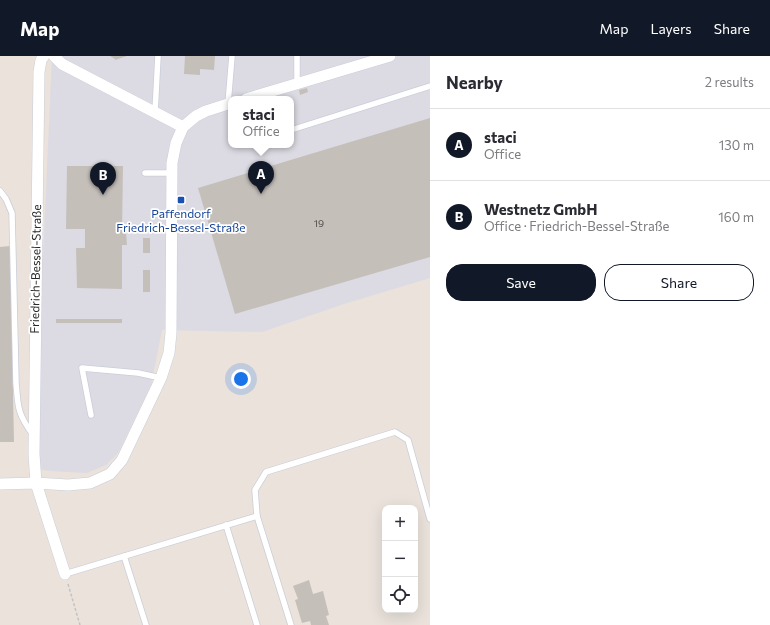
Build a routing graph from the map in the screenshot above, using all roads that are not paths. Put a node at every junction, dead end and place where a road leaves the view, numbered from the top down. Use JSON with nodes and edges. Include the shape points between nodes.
{"nodes":[{"id":1,"x":44,"y":56,"type":"edge"},
{"id":2,"x":54,"y":56,"type":"edge"},
{"id":3,"x":158,"y":56,"type":"edge"},
{"id":4,"x":232,"y":56,"type":"edge"},
{"id":5,"x":297,"y":56,"type":"edge"},
{"id":6,"x":390,"y":56,"type":"edge"},
{"id":7,"x":298,"y":84,"type":"junction"},
{"id":8,"x":430,"y":86,"type":"edge"},
{"id":9,"x":230,"y":96,"type":"edge"},
{"id":10,"x":256,"y":96,"type":"edge"},
{"id":11,"x":228,"y":105,"type":"edge"},
{"id":12,"x":155,"y":112,"type":"junction"},
{"id":13,"x":184,"y":127,"type":"junction"},
{"id":14,"x":294,"y":129,"type":"edge"},
{"id":15,"x":145,"y":173,"type":"dead end"},
{"id":16,"x":172,"y":173,"type":"junction"},
{"id":17,"x":0,"y":191,"type":"edge"},
{"id":18,"x":161,"y":378,"type":"junction"},
{"id":19,"x":91,"y":415,"type":"dead end"},
{"id":20,"x":34,"y":437,"type":"junction"},
{"id":21,"x":0,"y":484,"type":"edge"},
{"id":22,"x":36,"y":484,"type":"junction"},
{"id":23,"x":257,"y":516,"type":"junction"},
{"id":24,"x":430,"y":519,"type":"edge"},
{"id":25,"x":226,"y":525,"type":"junction"},
{"id":26,"x":124,"y":556,"type":"junction"},
{"id":27,"x":65,"y":574,"type":"joint"},
{"id":28,"x":146,"y":625,"type":"edge"},
{"id":29,"x":257,"y":625,"type":"edge"},
{"id":30,"x":292,"y":625,"type":"edge"}],
"edges":[{"from":1,"to":20,"type":"street","name":"Friedrich-Bessel-Straße","via":[[38,72]]},
{"from":2,"to":12,"type":"street","via":[[62,64]]},
{"from":3,"to":12,"type":"lane"},
{"from":4,"to":9,"type":"lane"},
{"from":5,"to":7,"type":"lane"},
{"from":6,"to":7,"type":"street"},
{"from":7,"to":10,"type":"street"},
{"from":8,"to":14,"type":"lane"},
{"from":11,"to":13,"type":"street","via":[[196,116]]},
{"from":12,"to":13,"type":"street"},
{"from":13,"to":16,"type":"street","via":[[176,143]]},
{"from":15,"to":16,"type":"lane"},
{"from":16,"to":18,"type":"street","via":[[171,333],[169,354]]},
{"from":17,"to":20,"type":"lane","via":[[12,213],[18,401],[25,423]]},
{"from":18,"to":19,"type":"lane","via":[[138,373],[82,368]]},
{"from":18,"to":22,"type":"street","via":[[122,460],[110,474],[90,483]]},
{"from":20,"to":22,"type":"street","name":"Friedrich-Bessel-Straße"},
{"from":21,"to":22,"type":"street"},
{"from":22,"to":27,"type":"street","name":"Friedrich-Bessel-Straße"},
{"from":23,"to":24,"type":"lane","via":[[255,490],[266,472],[395,432],[408,440]]},
{"from":23,"to":25,"type":"lane"},
{"from":23,"to":30,"type":"lane"},
{"from":25,"to":26,"type":"lane"},
{"from":25,"to":29,"type":"lane"},
{"from":26,"to":27,"type":"lane"},
{"from":26,"to":28,"type":"lane"}]}
